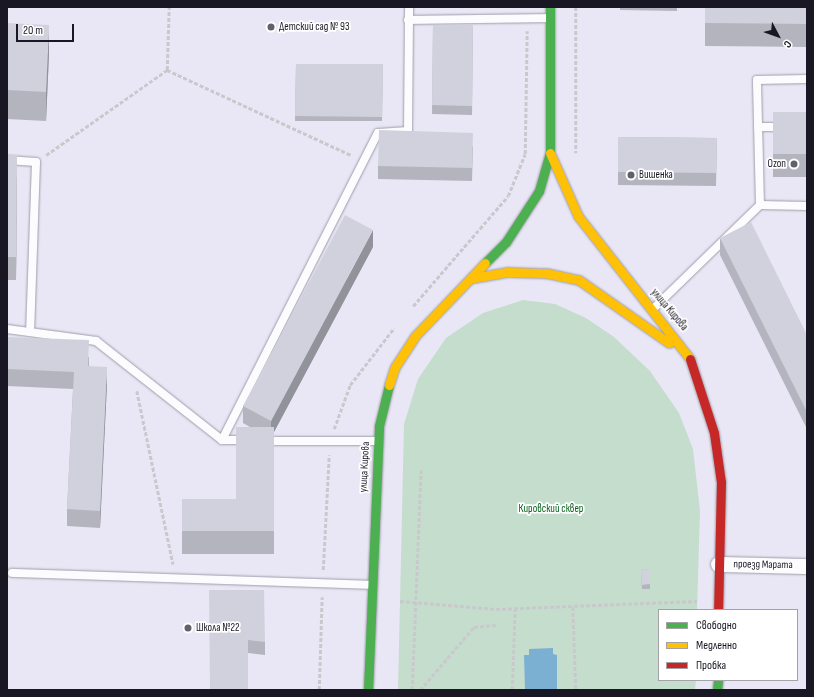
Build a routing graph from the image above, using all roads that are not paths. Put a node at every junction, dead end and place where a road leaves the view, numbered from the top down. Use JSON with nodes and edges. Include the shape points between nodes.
{"nodes":[{"id":1,"x":408,"y":7,"type":"edge"},
{"id":2,"x":550,"y":7,"type":"edge"},
{"id":3,"x":550,"y":18,"type":"junction"},
{"id":4,"x":408,"y":20,"type":"junction"},
{"id":5,"x":807,"y":79,"type":"edge"},
{"id":6,"x":758,"y":127,"type":"junction"},
{"id":7,"x":793,"y":127,"type":"edge"},
{"id":8,"x":550,"y":153,"type":"junction"},
{"id":9,"x":7,"y":160,"type":"edge"},
{"id":10,"x":760,"y":205,"type":"junction"},
{"id":11,"x":807,"y":206,"type":"edge"},
{"id":12,"x":473,"y":278,"type":"junction"},
{"id":13,"x":653,"y":309,"type":"junction"},
{"id":14,"x":7,"y":329,"type":"edge"},
{"id":15,"x":30,"y":332,"type":"junction"},
{"id":16,"x":693,"y":363,"type":"junction"},
{"id":17,"x":222,"y":440,"type":"junction"},
{"id":18,"x":379,"y":441,"type":"junction"},
{"id":19,"x":718,"y":564,"type":"junction"},
{"id":20,"x":807,"y":566,"type":"edge"},
{"id":21,"x":12,"y":573,"type":"dead end"},
{"id":22,"x":371,"y":585,"type":"junction"},
{"id":23,"x":718,"y":609,"type":"edge"},
{"id":24,"x":368,"y":690,"type":"edge"}],
"edges":[{"from":1,"to":4,"type":"lane"},
{"from":2,"to":3,"type":"main road","name":"улица Кирова"},
{"from":3,"to":4,"type":"lane"},
{"from":3,"to":8,"type":"main road","name":"улица Кирова"},
{"from":4,"to":17,"type":"lane","via":[[408,131],[378,133]]},
{"from":5,"to":6,"type":"lane","via":[[757,80]]},
{"from":6,"to":7,"type":"lane"},
{"from":6,"to":10,"type":"lane"},
{"from":8,"to":12,"type":"main road","name":"улица Кирова","via":[[539,191],[522,221]]},
{"from":8,"to":13,"type":"main road","name":"улица Кирова","via":[[578,216]]},
{"from":9,"to":15,"type":"lane","via":[[36,162]]},
{"from":10,"to":11,"type":"lane"},
{"from":10,"to":13,"type":"lane"},
{"from":12,"to":16,"type":"main road","name":"улица Кирова","via":[[508,272],[546,273],[579,280],[651,328]]},
{"from":12,"to":18,"type":"main road","name":"улица Кирова","via":[[441,306],[395,367],[384,398]]},
{"from":13,"to":16,"type":"main road","name":"улица Кирова"},
{"from":14,"to":15,"type":"lane"},
{"from":15,"to":17,"type":"lane","via":[[96,341]]},
{"from":16,"to":19,"type":"main road","name":"улица Кирова","via":[[714,433],[721,482]]},
{"from":17,"to":18,"type":"lane"},
{"from":18,"to":22,"type":"main road","name":"улица Кирова"},
{"from":19,"to":20,"type":"street","name":"проезд Марата"},
{"from":19,"to":23,"type":"main road","name":"улица Кирова"},
{"from":21,"to":22,"type":"lane"},
{"from":22,"to":24,"type":"main road","name":"улица Кирова"}]}
